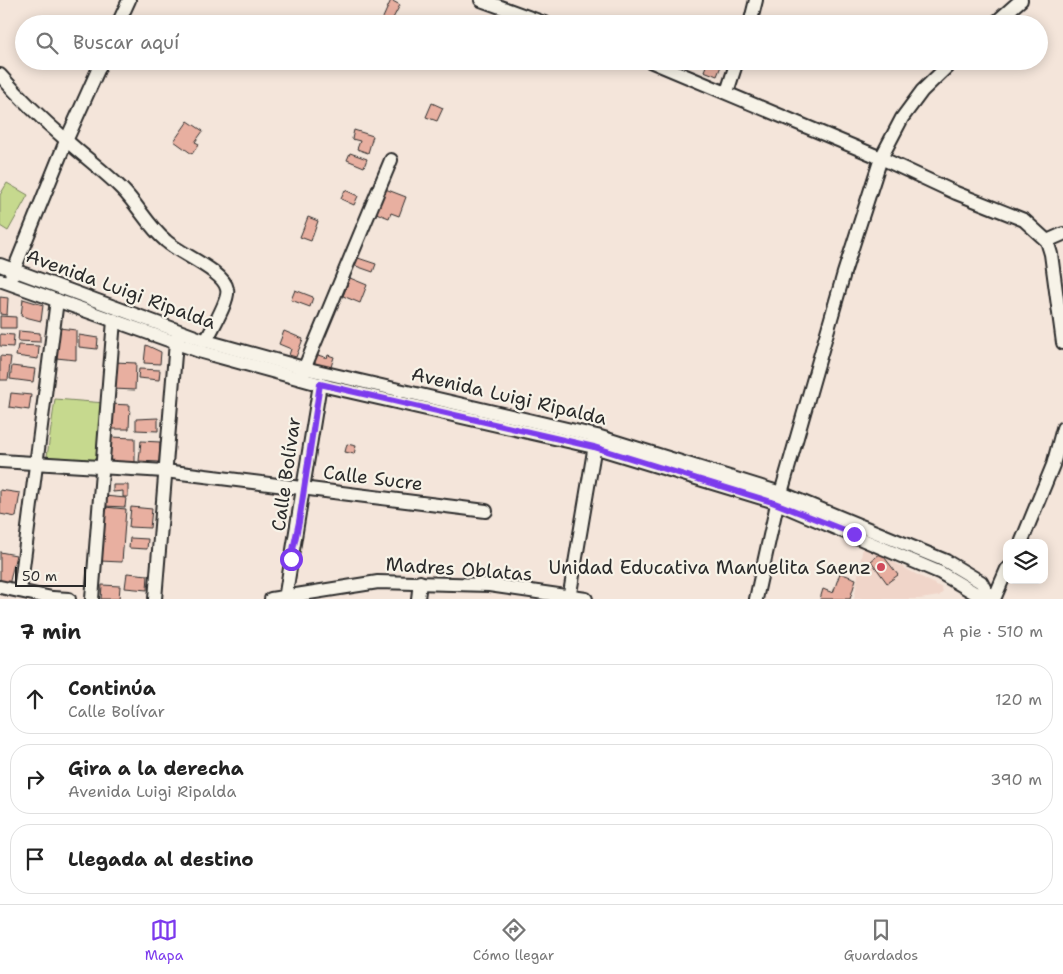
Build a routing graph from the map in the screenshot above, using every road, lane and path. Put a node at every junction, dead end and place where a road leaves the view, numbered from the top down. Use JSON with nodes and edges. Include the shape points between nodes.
{"nodes":[{"id":1,"x":129,"y":0,"type":"edge"},
{"id":2,"x":481,"y":0,"type":"edge"},
{"id":3,"x":756,"y":0,"type":"edge"},
{"id":4,"x":1021,"y":0,"type":"edge"},
{"id":5,"x":122,"y":15,"type":"edge"},
{"id":6,"x":522,"y":15,"type":"edge"},
{"id":7,"x":752,"y":15,"type":"edge"},
{"id":8,"x":1004,"y":15,"type":"edge"},
{"id":9,"x":98,"y":70,"type":"edge"},
{"id":10,"x":672,"y":70,"type":"edge"},
{"id":11,"x":734,"y":70,"type":"edge"},
{"id":12,"x":944,"y":70,"type":"edge"},
{"id":13,"x":0,"y":75,"type":"edge"},
{"id":14,"x":727,"y":92,"type":"junction"},
{"id":15,"x":66,"y":141,"type":"junction"},
{"id":16,"x":880,"y":158,"type":"junction"},
{"id":17,"x":391,"y":160,"type":"dead end"},
{"id":18,"x":1063,"y":234,"type":"edge"},
{"id":19,"x":1047,"y":241,"type":"junction"},
{"id":20,"x":0,"y":265,"type":"edge"},
{"id":21,"x":14,"y":270,"type":"junction"},
{"id":22,"x":4,"y":282,"type":"edge"},
{"id":23,"x":57,"y":300,"type":"junction"},
{"id":24,"x":114,"y":320,"type":"junction"},
{"id":25,"x":178,"y":337,"type":"junction"},
{"id":26,"x":206,"y":341,"type":"junction"},
{"id":27,"x":1063,"y":343,"type":"edge"},
{"id":28,"x":303,"y":374,"type":"junction"},
{"id":29,"x":320,"y":384,"type":"junction"},
{"id":30,"x":1063,"y":428,"type":"edge"},
{"id":31,"x":596,"y":441,"type":"junction"},
{"id":32,"x":0,"y":461,"type":"edge"},
{"id":33,"x":36,"y":464,"type":"junction"},
{"id":34,"x":102,"y":467,"type":"junction"},
{"id":35,"x":165,"y":471,"type":"junction"},
{"id":36,"x":304,"y":488,"type":"junction"},
{"id":37,"x":779,"y":498,"type":"junction"},
{"id":38,"x":486,"y":511,"type":"dead end"},
{"id":39,"x":1022,"y":539,"type":"edge"},
{"id":40,"x":1003,"y":578,"type":"edge"},
{"id":41,"x":420,"y":582,"type":"junction"},
{"id":42,"x":0,"y":586,"type":"edge"},
{"id":43,"x":20,"y":591,"type":"junction"},
{"id":44,"x":32,"y":596,"type":"edge"},
{"id":45,"x":285,"y":598,"type":"edge"},
{"id":46,"x":569,"y":598,"type":"edge"},
{"id":47,"x":69,"y":599,"type":"edge"},
{"id":48,"x":92,"y":599,"type":"edge"},
{"id":49,"x":156,"y":599,"type":"edge"},
{"id":50,"x":271,"y":599,"type":"edge"},
{"id":51,"x":418,"y":599,"type":"edge"},
{"id":52,"x":586,"y":599,"type":"edge"},
{"id":53,"x":756,"y":599,"type":"edge"},
{"id":54,"x":985,"y":599,"type":"edge"},
{"id":55,"x":990,"y":599,"type":"edge"},
{"id":56,"x":994,"y":599,"type":"edge"}],
"edges":[{"from":1,"to":5,"type":"street"},
{"from":2,"to":6,"type":"street"},
{"from":3,"to":7,"type":"street"},
{"from":4,"to":8,"type":"street"},
{"from":9,"to":15,"type":"street"},
{"from":10,"to":14,"type":"street"},
{"from":11,"to":14,"type":"street"},
{"from":12,"to":16,"type":"street","via":[[922,91],[902,118]]},
{"from":13,"to":15,"type":"street"},
{"from":14,"to":16,"type":"street"},
{"from":15,"to":21,"type":"street"},
{"from":15,"to":26,"type":"street","via":[[124,191],[166,241],[224,282],[228,295]]},
{"from":16,"to":19,"type":"street","via":[[956,194],[1024,220]]},
{"from":16,"to":37,"type":"street"},
{"from":17,"to":28,"type":"street"},
{"from":18,"to":19,"type":"street"},
{"from":19,"to":27,"type":"street"},
{"from":20,"to":21,"type":"street","name":"Avenida Luigi Ripalda"},
{"from":21,"to":22,"type":"street"},
{"from":21,"to":25,"type":"street","name":"Avenida Luigi Ripalda"},
{"from":22,"to":23,"type":"street","name":"Avenida Luigi Ripalda"},
{"from":23,"to":24,"type":"street","name":"Avenida Luigi Ripalda"},
{"from":23,"to":33,"type":"street"},
{"from":24,"to":25,"type":"street","name":"Avenida Luigi Ripalda"},
{"from":24,"to":34,"type":"street"},
{"from":25,"to":26,"type":"street","name":"Avenida Luigi Ripalda"},
{"from":25,"to":28,"type":"street","name":"Avenida Luigi Ripalda"},
{"from":25,"to":35,"type":"street"},
{"from":26,"to":28,"type":"street","name":"Avenida Luigi Ripalda"},
{"from":28,"to":29,"type":"street","name":"Avenida Luigi Ripalda"},
{"from":28,"to":31,"type":"street","name":"Avenida Luigi Ripalda"},
{"from":29,"to":31,"type":"street","name":"Avenida Luigi Ripalda"},
{"from":29,"to":36,"type":"street","name":"Calle Bolívar"},
{"from":30,"to":39,"type":"street","via":[[1053,465]]},
{"from":31,"to":37,"type":"street","name":"Avenida Luigi Ripalda"},
{"from":31,"to":46,"type":"street"},
{"from":32,"to":33,"type":"street","name":"Calle Sucre"},
{"from":33,"to":34,"type":"street","name":"Calle Sucre"},
{"from":33,"to":43,"type":"street"},
{"from":34,"to":35,"type":"street","name":"Calle Sucre"},
{"from":34,"to":48,"type":"street"},
{"from":35,"to":36,"type":"street","name":"Calle Sucre"},
{"from":35,"to":49,"type":"street"},
{"from":36,"to":38,"type":"street","name":"Calle Sucre"},
{"from":36,"to":45,"type":"street","name":"Calle Bolívar"},
{"from":37,"to":53,"type":"street"},
{"from":37,"to":54,"type":"street","name":"Avenida Luigi Ripalda","via":[[941,573]]},
{"from":37,"to":55,"type":"street","name":"Avenida Luigi Ripalda","via":[[946,560],[982,582]]},
{"from":40,"to":56,"type":"street"},
{"from":41,"to":45,"type":"street","name":"Madres Oblatas","via":[[378,582]]},
{"from":41,"to":46,"type":"street","name":"Madres Oblatas","via":[[488,585]]},
{"from":41,"to":51,"type":"street"},
{"from":42,"to":43,"type":"street"},
{"from":43,"to":44,"type":"street"},
{"from":44,"to":47,"type":"street"},
{"from":45,"to":50,"type":"street","name":"Madres Oblatas"},
{"from":46,"to":52,"type":"street","name":"Madres Oblatas"}]}
